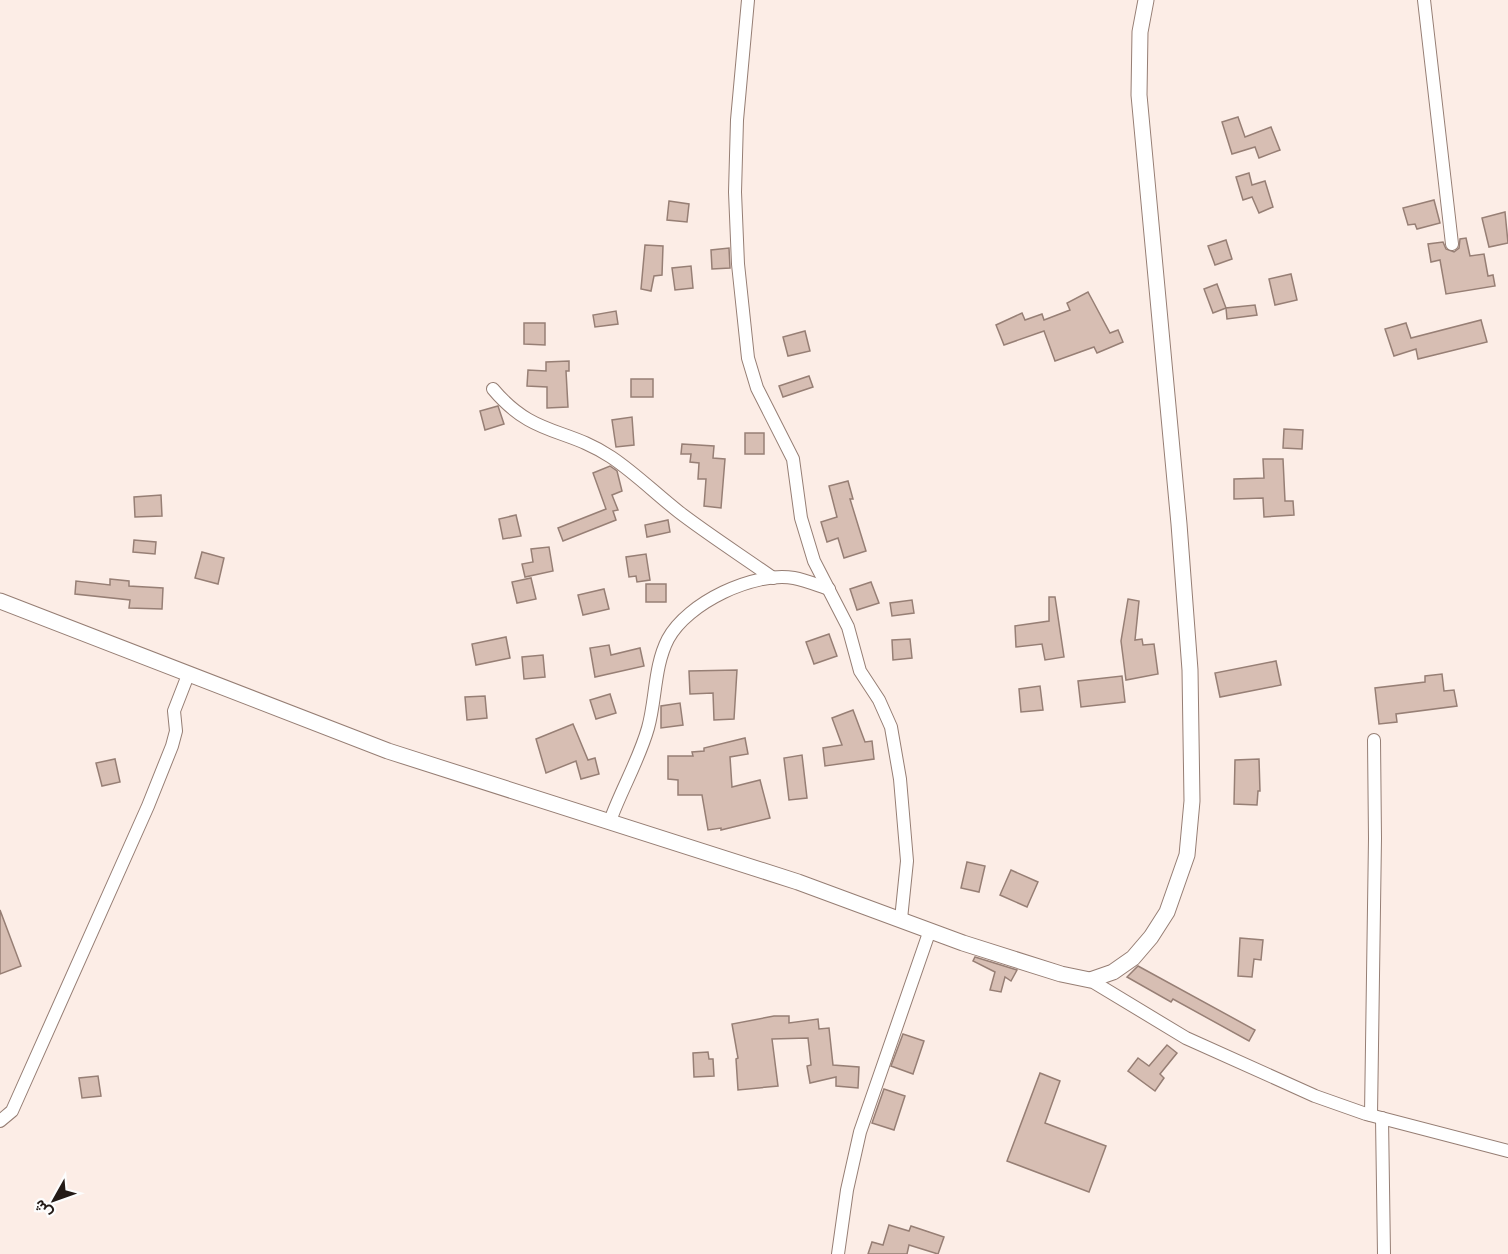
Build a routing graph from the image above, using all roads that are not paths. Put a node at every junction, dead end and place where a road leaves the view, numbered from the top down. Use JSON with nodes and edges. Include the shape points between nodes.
{"nodes":[{"id":1,"x":748,"y":0,"type":"edge"},
{"id":2,"x":1146,"y":0,"type":"edge"},
{"id":3,"x":1424,"y":0,"type":"edge"},
{"id":4,"x":1452,"y":244,"type":"dead end"},
{"id":5,"x":493,"y":389,"type":"dead end"},
{"id":6,"x":773,"y":578,"type":"junction"},
{"id":7,"x":829,"y":589,"type":"junction"},
{"id":8,"x":0,"y":601,"type":"edge"},
{"id":9,"x":188,"y":675,"type":"junction"},
{"id":10,"x":1374,"y":740,"type":"dead end"},
{"id":11,"x":610,"y":821,"type":"junction"},
{"id":12,"x":901,"y":919,"type":"junction"},
{"id":13,"x":930,"y":930,"type":"junction"},
{"id":14,"x":1090,"y":980,"type":"junction"},
{"id":15,"x":1377,"y":1116,"type":"junction"},
{"id":16,"x":0,"y":1121,"type":"edge"},
{"id":17,"x":1508,"y":1151,"type":"edge"},
{"id":18,"x":838,"y":1254,"type":"edge"},
{"id":19,"x":1384,"y":1254,"type":"edge"}],
"edges":[{"from":1,"to":7,"type":"street","via":[[735,192],[743,330],[757,388],[794,459],[801,519],[814,561]]},
{"from":2,"to":14,"type":"street","via":[[1140,32],[1139,95],[1180,535],[1190,670],[1192,801],[1187,855],[1167,912],[1133,958],[1113,972]]},
{"from":3,"to":4,"type":"street"},
{"from":5,"to":6,"type":"street","via":[[521,417],[613,458],[681,513]]},
{"from":6,"to":7,"type":"street","via":[[793,578]]},
{"from":6,"to":11,"type":"street","via":[[714,596],[667,641],[648,728]]},
{"from":7,"to":12,"type":"street","via":[[848,627],[860,671],[891,727],[907,861]]},
{"from":8,"to":9,"type":"street"},
{"from":9,"to":11,"type":"street","via":[[388,751]]},
{"from":9,"to":16,"type":"street","via":[[174,711],[176,731],[172,747],[148,806],[17,1101]]},
{"from":10,"to":15,"type":"street"},
{"from":11,"to":12,"type":"street"},
{"from":12,"to":13,"type":"street"},
{"from":13,"to":14,"type":"street","via":[[1061,975]]},
{"from":13,"to":18,"type":"street","via":[[860,1132]]},
{"from":14,"to":15,"type":"street","via":[[1186,1038],[1315,1096]]},
{"from":15,"to":17,"type":"street"},
{"from":15,"to":19,"type":"street"}]}
